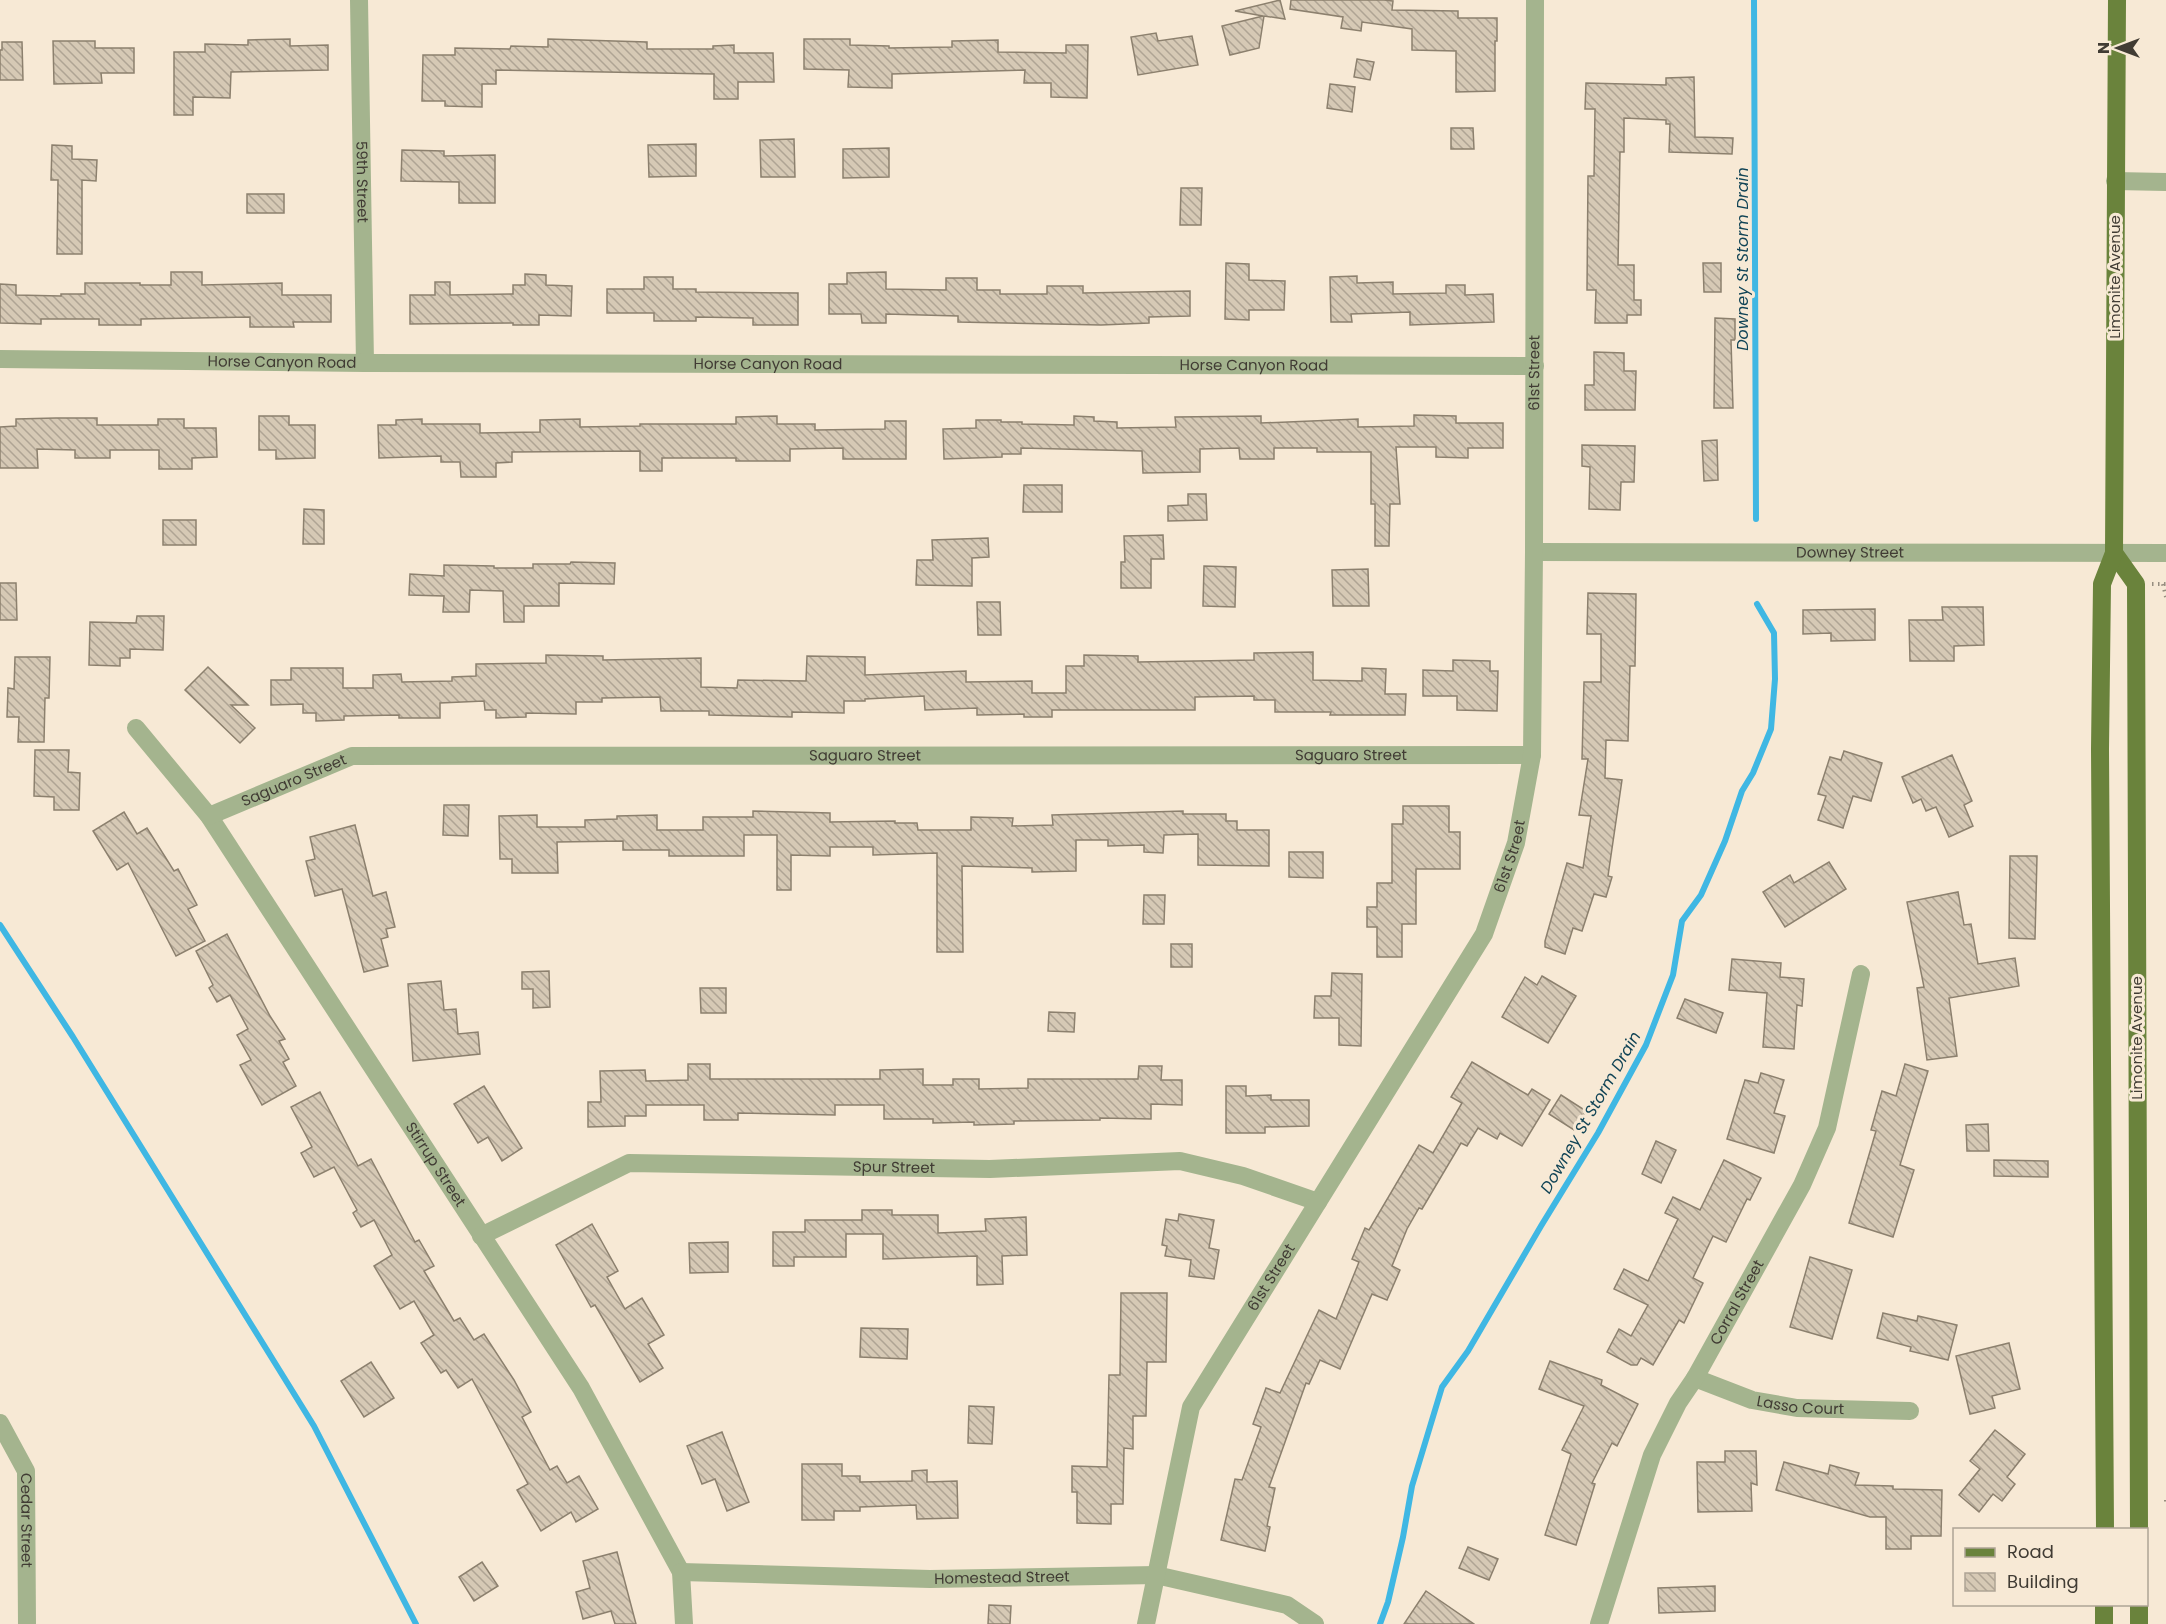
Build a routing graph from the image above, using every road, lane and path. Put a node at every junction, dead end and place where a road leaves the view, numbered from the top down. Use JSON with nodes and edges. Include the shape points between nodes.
{"nodes":[{"id":1,"x":358,"y":0,"type":"edge"},
{"id":2,"x":1535,"y":0,"type":"edge"},
{"id":3,"x":2117,"y":0,"type":"edge"},
{"id":4,"x":2115,"y":181,"type":"junction"},
{"id":5,"x":2166,"y":182,"type":"edge"},
{"id":6,"x":0,"y":358,"type":"edge"},
{"id":7,"x":365,"y":363,"type":"junction"},
{"id":8,"x":1535,"y":366,"type":"junction"},
{"id":9,"x":1534,"y":552,"type":"junction"},
{"id":10,"x":2114,"y":553,"type":"junction"},
{"id":11,"x":2166,"y":553,"type":"edge"},
{"id":12,"x":2163,"y":584,"type":"dead end"},
{"id":13,"x":2166,"y":597,"type":"edge"},
{"id":14,"x":136,"y":728,"type":"dead end"},
{"id":15,"x":1532,"y":755,"type":"junction"},
{"id":16,"x":209,"y":816,"type":"junction"},
{"id":17,"x":1861,"y":974,"type":"dead end"},
{"id":18,"x":1318,"y":1202,"type":"junction"},
{"id":19,"x":481,"y":1236,"type":"junction"},
{"id":20,"x":1695,"y":1378,"type":"junction"},
{"id":21,"x":1910,"y":1411,"type":"dead end"},
{"id":22,"x":0,"y":1424,"type":"edge"},
{"id":23,"x":2105,"y":1528,"type":"edge"},
{"id":24,"x":2139,"y":1528,"type":"edge"},
{"id":25,"x":681,"y":1572,"type":"junction"},
{"id":26,"x":1156,"y":1575,"type":"junction"},
{"id":27,"x":2104,"y":1606,"type":"edge"},
{"id":28,"x":2139,"y":1606,"type":"edge"},
{"id":29,"x":27,"y":1624,"type":"edge"},
{"id":30,"x":684,"y":1624,"type":"edge"},
{"id":31,"x":1146,"y":1624,"type":"edge"},
{"id":32,"x":1315,"y":1624,"type":"edge"},
{"id":33,"x":1599,"y":1624,"type":"edge"},
{"id":34,"x":2104,"y":1624,"type":"edge"},
{"id":35,"x":2139,"y":1624,"type":"edge"}],
"edges":[{"from":1,"to":7,"type":"street","name":"59th Street"},
{"from":2,"to":8,"type":"street","name":"61st Street"},
{"from":3,"to":4,"type":"main road","name":"Limonite Avenue"},
{"from":4,"to":5,"type":"street"},
{"from":4,"to":10,"type":"main road","name":"Limonite Avenue"},
{"from":6,"to":7,"type":"street","name":"Horse Canyon Road"},
{"from":7,"to":8,"type":"street","name":"Horse Canyon Road"},
{"from":8,"to":9,"type":"street","name":"61st Street"},
{"from":9,"to":10,"type":"street","name":"Downey Street"},
{"from":9,"to":15,"type":"street","name":"61st Street"},
{"from":10,"to":11,"type":"street","name":"Downey Street"},
{"from":10,"to":23,"type":"main road","name":"Limonite Avenue","via":[[2102,584],[2100,749]]},
{"from":10,"to":24,"type":"main road","name":"Limonite Avenue","via":[[2136,584]]},
{"from":12,"to":13,"type":"path"},
{"from":14,"to":16,"type":"street","name":"Stirrup Street"},
{"from":15,"to":16,"type":"street","name":"Saguaro Street","via":[[352,756]]},
{"from":15,"to":18,"type":"street","name":"61st Street","via":[[1516,843],[1484,934]]},
{"from":16,"to":19,"type":"street","name":"Stirrup Street"},
{"from":17,"to":20,"type":"street","name":"Corral Street","via":[[1827,1128],[1802,1185]]},
{"from":18,"to":19,"type":"street","name":"Spur Street","via":[[1243,1176],[1180,1161],[990,1169],[629,1164]]},
{"from":18,"to":26,"type":"street","name":"61st Street","via":[[1191,1407]]},
{"from":19,"to":25,"type":"street","name":"Stirrup Street","via":[[580,1388]]},
{"from":20,"to":21,"type":"street","name":"Lasso Court","via":[[1752,1400],[1797,1408]]},
{"from":20,"to":33,"type":"street","name":"Corral Street","via":[[1678,1402],[1652,1455]]},
{"from":22,"to":29,"type":"street","name":"Cedar Street","via":[[26,1471]]},
{"from":25,"to":26,"type":"street","name":"Homestead Street","via":[[930,1579]]},
{"from":25,"to":30,"type":"street","name":"Stirrup Street"},
{"from":26,"to":31,"type":"street","name":"61st Street"},
{"from":26,"to":32,"type":"street","name":"Homestead Street","via":[[1287,1605]]},
{"from":27,"to":34,"type":"main road"},
{"from":28,"to":35,"type":"main road"}]}
